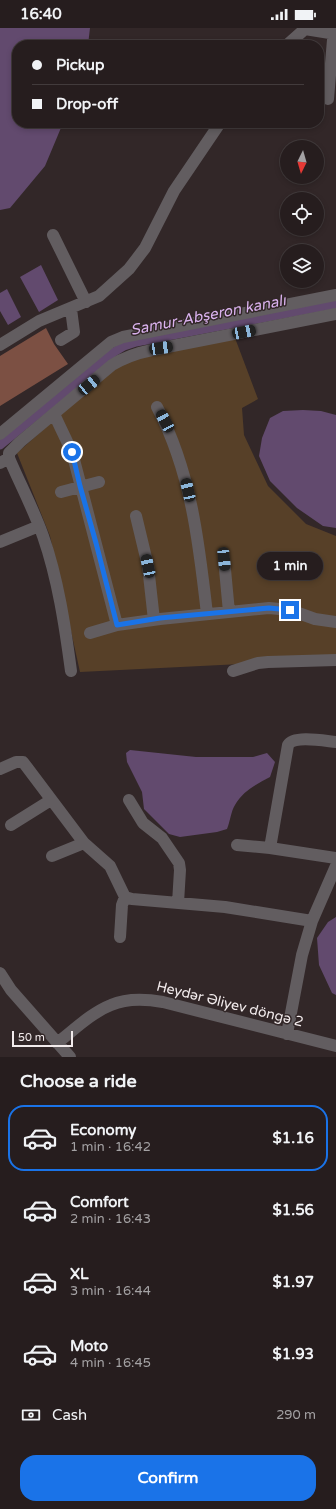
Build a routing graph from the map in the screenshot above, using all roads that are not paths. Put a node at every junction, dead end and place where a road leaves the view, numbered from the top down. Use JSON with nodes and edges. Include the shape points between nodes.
{"nodes":[{"id":1,"x":305,"y":29,"type":"edge"},
{"id":2,"x":334,"y":32,"type":"edge"},
{"id":3,"x":293,"y":40,"type":"edge"},
{"id":4,"x":328,"y":99,"type":"dead end"},
{"id":5,"x":217,"y":128,"type":"edge"},
{"id":6,"x":53,"y":235,"type":"dead end"},
{"id":7,"x":336,"y":296,"type":"edge"},
{"id":8,"x":86,"y":302,"type":"junction"},
{"id":9,"x":71,"y":309,"type":"junction"},
{"id":10,"x":336,"y":314,"type":"edge"},
{"id":11,"x":61,"y":340,"type":"dead end"},
{"id":12,"x":0,"y":345,"type":"edge"},
{"id":13,"x":157,"y":407,"type":"dead end"},
{"id":14,"x":54,"y":414,"type":"junction"},
{"id":15,"x":0,"y":434,"type":"edge"},
{"id":16,"x":4,"y":461,"type":"edge"},
{"id":17,"x":98,"y":482,"type":"dead end"},
{"id":18,"x":80,"y":486,"type":"junction"},
{"id":19,"x":61,"y":492,"type":"dead end"},
{"id":20,"x":136,"y":516,"type":"dead end"},
{"id":21,"x":39,"y":526,"type":"junction"},
{"id":22,"x":0,"y":542,"type":"edge"},
{"id":23,"x":224,"y":559,"type":"dead end"},
{"id":24,"x":229,"y":612,"type":"junction"},
{"id":25,"x":208,"y":614,"type":"junction"},
{"id":26,"x":154,"y":620,"type":"junction"},
{"id":27,"x":336,"y":622,"type":"edge"},
{"id":28,"x":117,"y":625,"type":"junction"},
{"id":29,"x":90,"y":633,"type":"dead end"},
{"id":30,"x":336,"y":660,"type":"edge"},
{"id":31,"x":71,"y":671,"type":"dead end"},
{"id":32,"x":233,"y":671,"type":"dead end"},
{"id":33,"x":336,"y":742,"type":"edge"},
{"id":34,"x":0,"y":769,"type":"edge"},
{"id":35,"x":51,"y":800,"type":"junction"},
{"id":36,"x":130,"y":800,"type":"dead end"},
{"id":37,"x":11,"y":825,"type":"dead end"},
{"id":38,"x":84,"y":843,"type":"junction"},
{"id":39,"x":237,"y":845,"type":"dead end"},
{"id":40,"x":270,"y":848,"type":"junction"},
{"id":41,"x":52,"y":856,"type":"dead end"},
{"id":42,"x":336,"y":858,"type":"edge"},
{"id":43,"x":336,"y":866,"type":"edge"},
{"id":44,"x":124,"y":897,"type":"junction"},
{"id":45,"x":178,"y":903,"type":"junction"},
{"id":46,"x":312,"y":921,"type":"junction"},
{"id":47,"x":120,"y":937,"type":"dead end"},
{"id":48,"x":0,"y":973,"type":"edge"},
{"id":49,"x":287,"y":1034,"type":"junction"},
{"id":50,"x":57,"y":1043,"type":"junction"},
{"id":51,"x":336,"y":1046,"type":"edge"},
{"id":52,"x":70,"y":1057,"type":"edge"}],
"edges":[{"from":1,"to":2,"type":"street"},
{"from":1,"to":3,"type":"street"},
{"from":2,"to":4,"type":"street"},
{"from":5,"to":8,"type":"street","via":[[174,191],[145,248],[129,269],[99,296]]},
{"from":6,"to":8,"type":"street"},
{"from":7,"to":15,"type":"street","via":[[123,337],[111,342]]},
{"from":8,"to":9,"type":"street"},
{"from":9,"to":11,"type":"street","via":[[74,332]]},
{"from":9,"to":12,"type":"street","via":[[39,321]]},
{"from":10,"to":14,"type":"street","via":[[138,353],[112,365]]},
{"from":13,"to":25,"type":"street","via":[[171,435],[184,475],[198,534]]},
{"from":14,"to":16,"type":"street","via":[[12,448]]},
{"from":14,"to":18,"type":"street","via":[[68,440]]},
{"from":16,"to":21,"type":"street","via":[[25,490]]},
{"from":17,"to":18,"type":"street"},
{"from":18,"to":19,"type":"street"},
{"from":18,"to":28,"type":"street"},
{"from":20,"to":26,"type":"street","via":[[148,566]]},
{"from":21,"to":22,"type":"street"},
{"from":21,"to":31,"type":"street","via":[[59,597]]},
{"from":23,"to":24,"type":"street"},
{"from":24,"to":25,"type":"street"},
{"from":24,"to":27,"type":"street","via":[[269,608],[290,610],[315,619]]},
{"from":25,"to":26,"type":"street"},
{"from":26,"to":28,"type":"street"},
{"from":28,"to":29,"type":"street"},
{"from":30,"to":32,"type":"street","via":[[258,663]]},
{"from":33,"to":40,"type":"street","via":[[296,739],[288,745]]},
{"from":34,"to":35,"type":"street","via":[[16,762],[23,762]]},
{"from":35,"to":37,"type":"street"},
{"from":35,"to":38,"type":"street"},
{"from":36,"to":45,"type":"street","via":[[143,823],[162,838],[179,863]]},
{"from":38,"to":41,"type":"street"},
{"from":38,"to":44,"type":"street","via":[[110,866]]},
{"from":39,"to":40,"type":"street"},
{"from":40,"to":42,"type":"street"},
{"from":43,"to":46,"type":"street"},
{"from":44,"to":45,"type":"street"},
{"from":44,"to":47,"type":"street"},
{"from":45,"to":46,"type":"street","via":[[225,907]]},
{"from":46,"to":49,"type":"street","via":[[302,954]]},
{"from":48,"to":50,"type":"street","via":[[11,990]]},
{"from":49,"to":50,"type":"street","name":"Heydər Əliyev döngə 2","via":[[146,999],[110,1005]]},
{"from":49,"to":51,"type":"street","name":"Heydər Əliyev döngə 2"},
{"from":50,"to":52,"type":"street"}]}
